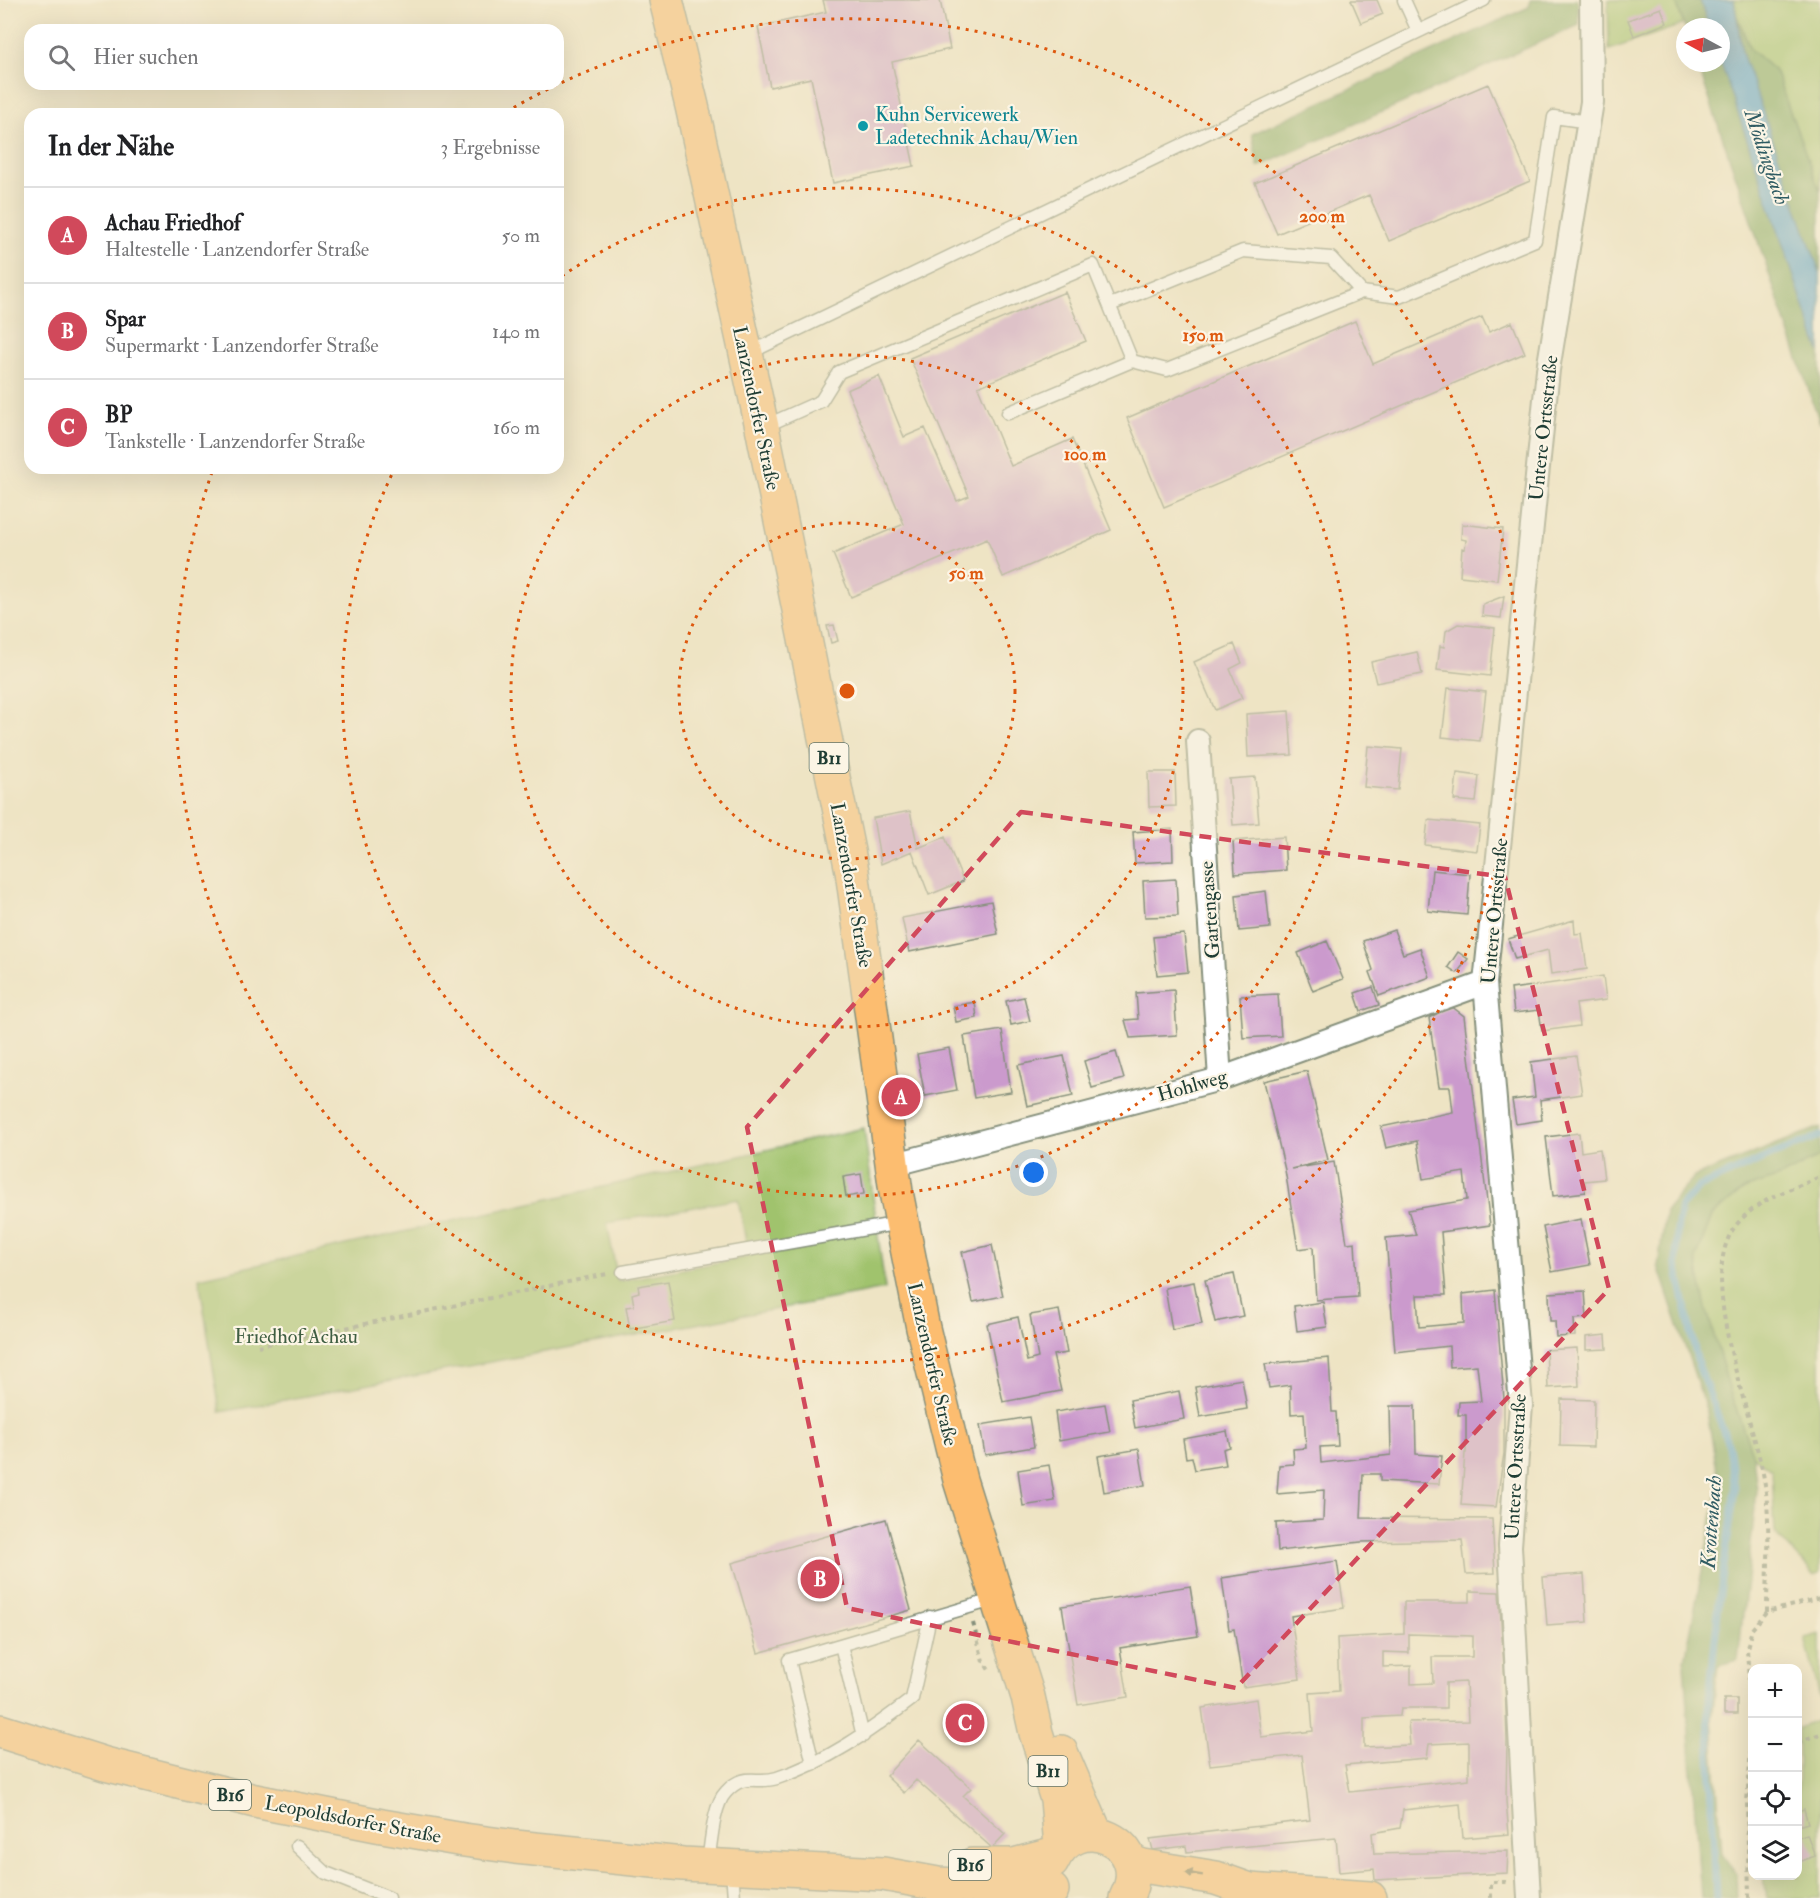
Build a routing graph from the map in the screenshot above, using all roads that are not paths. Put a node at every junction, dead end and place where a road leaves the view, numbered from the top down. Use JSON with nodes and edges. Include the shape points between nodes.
{"nodes":[{"id":1,"x":1404,"y":0,"type":"edge"},
{"id":2,"x":1484,"y":0,"type":"edge"},
{"id":3,"x":1591,"y":0,"type":"edge"},
{"id":4,"x":673,"y":13,"type":"edge"},
{"id":5,"x":1418,"y":32,"type":"junction"},
{"id":6,"x":1589,"y":122,"type":"junction"},
{"id":7,"x":1362,"y":292,"type":"junction"},
{"id":8,"x":1110,"y":305,"type":"junction"},
{"id":9,"x":746,"y":355,"type":"junction"},
{"id":10,"x":1132,"y":361,"type":"junction"},
{"id":11,"x":1008,"y":413,"type":"dead end"},
{"id":12,"x":762,"y":427,"type":"junction"},
{"id":13,"x":1198,"y":741,"type":"dead end"},
{"id":14,"x":1485,"y":983,"type":"junction"},
{"id":15,"x":1220,"y":1079,"type":"junction"},
{"id":16,"x":892,"y":1165,"type":"junction"},
{"id":17,"x":901,"y":1222,"type":"junction"},
{"id":18,"x":624,"y":1272,"type":"road end"},
{"id":19,"x":997,"y":1599,"type":"junction"},
{"id":20,"x":930,"y":1617,"type":"junction"},
{"id":21,"x":841,"y":1645,"type":"junction"},
{"id":22,"x":1028,"y":1697,"type":"junction"},
{"id":23,"x":0,"y":1731,"type":"edge"},
{"id":24,"x":863,"y":1736,"type":"junction"},
{"id":25,"x":813,"y":1764,"type":"junction"},
{"id":26,"x":1096,"y":1834,"type":"junction"},
{"id":27,"x":297,"y":1846,"type":"dead end"},
{"id":28,"x":1058,"y":1851,"type":"junction"},
{"id":29,"x":1131,"y":1862,"type":"junction"},
{"id":30,"x":883,"y":1874,"type":"junction"},
{"id":31,"x":725,"y":1876,"type":"edge"},
{"id":32,"x":1054,"y":1894,"type":"edge"},
{"id":33,"x":1235,"y":1894,"type":"edge"},
{"id":34,"x":389,"y":1898,"type":"edge"},
{"id":35,"x":1126,"y":1898,"type":"edge"},
{"id":36,"x":1370,"y":1898,"type":"edge"},
{"id":37,"x":1529,"y":1898,"type":"edge"}],
"edges":[{"from":1,"to":5,"type":"lane"},
{"from":2,"to":5,"type":"lane"},
{"from":3,"to":6,"type":"street","name":"Untere Ortsstraße","via":[[1593,102]]},
{"from":4,"to":9,"type":"main road","name":"Lanzendorfer Straße","number":"B11"},
{"from":5,"to":9,"type":"lane"},
{"from":6,"to":7,"type":"lane","via":[[1554,117],[1535,240],[1399,297]]},
{"from":6,"to":14,"type":"street","name":"Untere Ortsstraße","via":[[1548,370]]},
{"from":7,"to":8,"type":"lane","via":[[1330,258],[1243,250]]},
{"from":7,"to":10,"type":"lane","via":[[1167,370]]},
{"from":8,"to":10,"type":"lane"},
{"from":8,"to":12,"type":"lane","via":[[1093,265],[839,372],[821,401]]},
{"from":9,"to":12,"type":"main road","name":"Lanzendorfer Straße","number":"B11"},
{"from":10,"to":11,"type":"lane"},
{"from":12,"to":16,"type":"main road","name":"Lanzendorfer Straße","number":"B11","via":[[852,871]]},
{"from":13,"to":15,"type":"street","name":"Gartengasse"},
{"from":14,"to":15,"type":"street","name":"Hohlweg"},
{"from":14,"to":37,"type":"street","name":"Untere Ortsstraße","via":[[1521,1404],[1510,1546]]},
{"from":15,"to":16,"type":"street","name":"Hohlweg"},
{"from":16,"to":17,"type":"main road","name":"Lanzendorfer Straße","number":"B11"},
{"from":17,"to":18,"type":"lane"},
{"from":17,"to":19,"type":"main road","name":"Lanzendorfer Straße","number":"B11","via":[[960,1480]]},
{"from":19,"to":20,"type":"lane"},
{"from":19,"to":22,"type":"main road","name":"Lanzendorfer Straße","number":"B11"},
{"from":20,"to":21,"type":"lane"},
{"from":20,"to":24,"type":"lane","via":[[912,1699]]},
{"from":21,"to":24,"type":"lane"},
{"from":21,"to":25,"type":"lane","via":[[789,1660]]},
{"from":22,"to":26,"type":"main road","number":"B11","via":[[1050,1728]]},
{"from":22,"to":28,"type":"main road","number":"B11","via":[[1057,1799]]},
{"from":23,"to":31,"type":"main road","name":"Leopoldsdorfer Straße","number":"B16","via":[[105,1764],[382,1827]]},
{"from":24,"to":25,"type":"lane"},
{"from":25,"to":31,"type":"lane","via":[[774,1780],[741,1779],[724,1793],[716,1811]]},
{"from":26,"to":28,"type":"main road","via":[[1081,1835]]},
{"from":26,"to":29,"type":"main road","via":[[1118,1843]]},
{"from":27,"to":34,"type":"lane","via":[[326,1873]]},
{"from":28,"to":30,"type":"main road","number":"B16","via":[[1014,1865],[942,1865]]},
{"from":28,"to":32,"type":"main road","number":"B11","via":[[1050,1872]]},
{"from":33,"to":29,"type":"main road","one_way":true,"via":[[1216,1878]]},
{"from":29,"to":35,"type":"main road","via":[[1133,1881]]},
{"from":30,"to":31,"type":"main road","number":"B16"},
{"from":30,"to":32,"type":"main road","number":"B16","via":[[938,1884]]},
{"from":33,"to":36,"type":"main road"}]}
